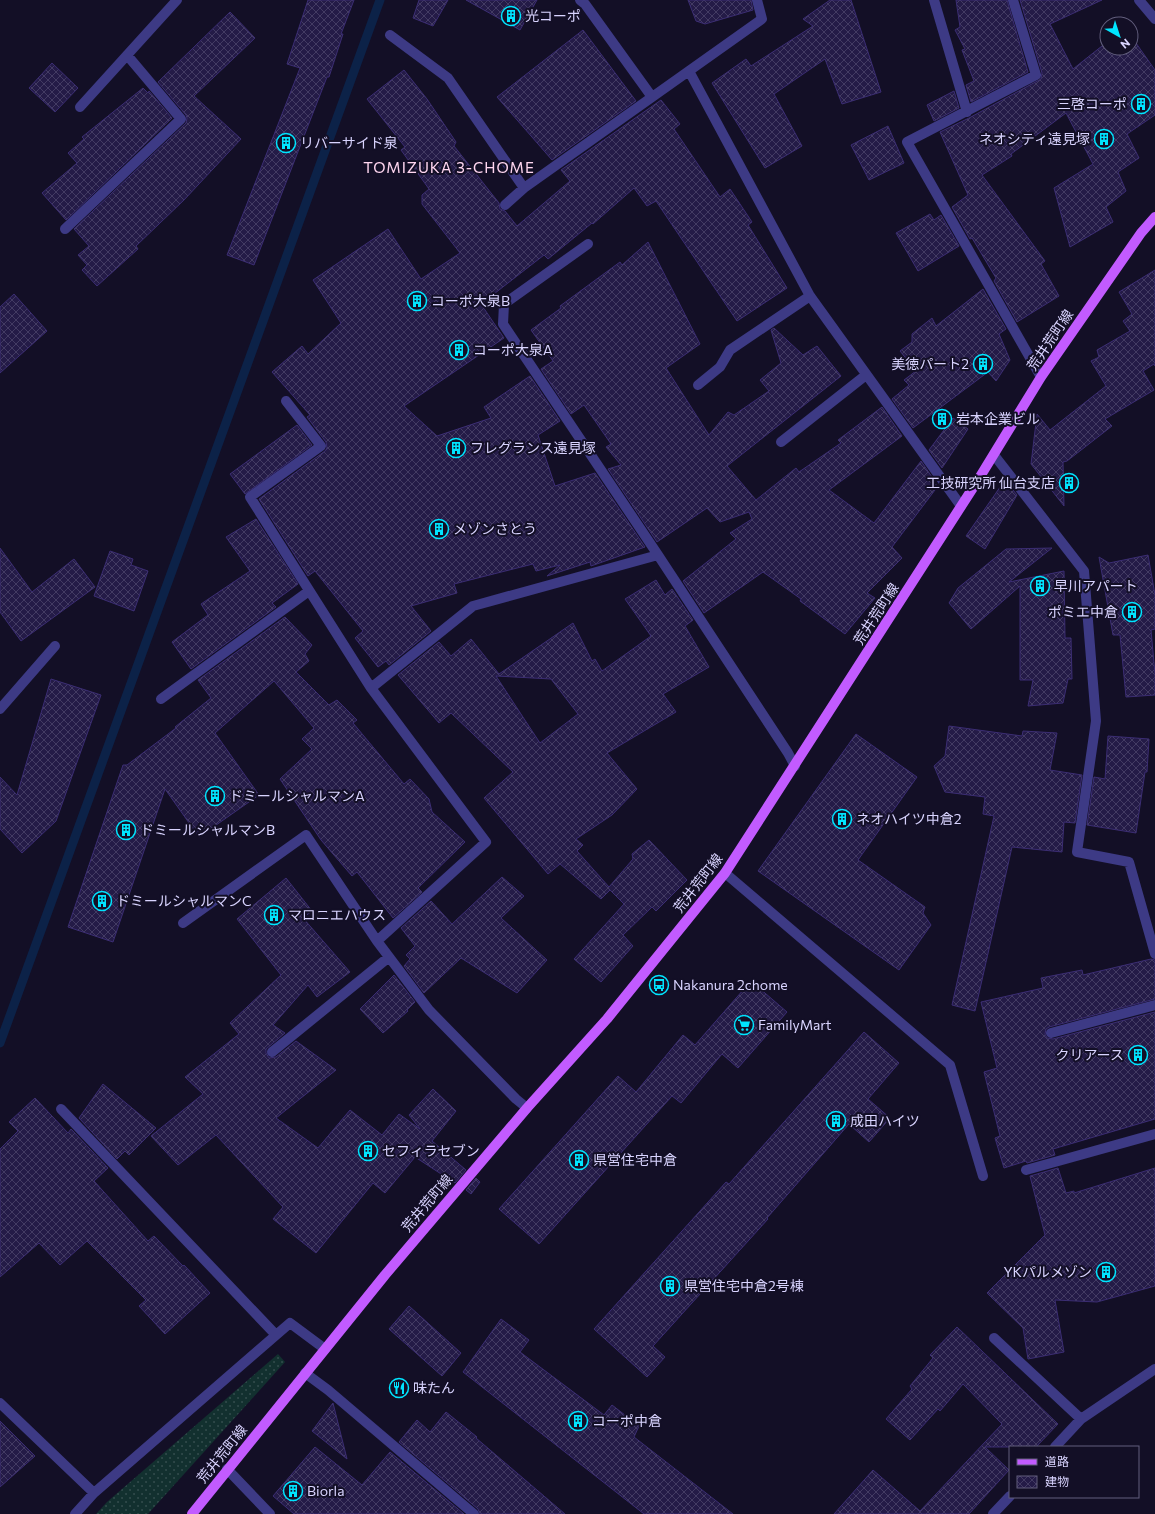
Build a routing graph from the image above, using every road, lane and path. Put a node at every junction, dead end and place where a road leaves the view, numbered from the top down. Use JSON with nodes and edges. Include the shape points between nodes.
{"nodes":[{"id":1,"x":177,"y":0,"type":"edge"},
{"id":2,"x":580,"y":0,"type":"edge"},
{"id":3,"x":757,"y":0,"type":"edge"},
{"id":4,"x":934,"y":0,"type":"edge"},
{"id":5,"x":1013,"y":0,"type":"edge"},
{"id":6,"x":1139,"y":0,"type":"edge"},
{"id":7,"x":1155,"y":19,"type":"edge"},
{"id":8,"x":390,"y":35,"type":"dead end"},
{"id":9,"x":127,"y":55,"type":"junction"},
{"id":10,"x":689,"y":71,"type":"junction"},
{"id":11,"x":652,"y":97,"type":"junction"},
{"id":12,"x":80,"y":107,"type":"dead end"},
{"id":13,"x":967,"y":112,"type":"junction"},
{"id":14,"x":524,"y":188,"type":"junction"},
{"id":15,"x":505,"y":205,"type":"dead end"},
{"id":16,"x":1155,"y":217,"type":"edge"},
{"id":17,"x":65,"y":228,"type":"dead end"},
{"id":18,"x":588,"y":244,"type":"dead end"},
{"id":19,"x":810,"y":296,"type":"junction"},
{"id":20,"x":866,"y":375,"type":"junction"},
{"id":21,"x":1042,"y":377,"type":"junction"},
{"id":22,"x":698,"y":385,"type":"dead end"},
{"id":23,"x":286,"y":401,"type":"dead end"},
{"id":24,"x":781,"y":442,"type":"dead end"},
{"id":25,"x":994,"y":455,"type":"junction"},
{"id":26,"x":961,"y":506,"type":"junction"},
{"id":27,"x":658,"y":555,"type":"junction"},
{"id":28,"x":309,"y":591,"type":"junction"},
{"id":29,"x":55,"y":646,"type":"dead end"},
{"id":30,"x":371,"y":688,"type":"junction"},
{"id":31,"x":161,"y":700,"type":"dead end"},
{"id":32,"x":0,"y":709,"type":"edge"},
{"id":33,"x":795,"y":766,"type":"junction"},
{"id":34,"x":725,"y":873,"type":"junction"},
{"id":35,"x":183,"y":922,"type":"dead end"},
{"id":36,"x":377,"y":941,"type":"junction"},
{"id":37,"x":1155,"y":954,"type":"edge"},
{"id":38,"x":389,"y":957,"type":"junction"},
{"id":39,"x":1155,"y":1005,"type":"edge"},
{"id":40,"x":1051,"y":1033,"type":"dead end"},
{"id":41,"x":272,"y":1052,"type":"dead end"},
{"id":42,"x":527,"y":1108,"type":"junction"},
{"id":43,"x":61,"y":1110,"type":"dead end"},
{"id":44,"x":1155,"y":1134,"type":"edge"},
{"id":45,"x":1026,"y":1170,"type":"dead end"},
{"id":46,"x":983,"y":1176,"type":"dead end"},
{"id":47,"x":276,"y":1336,"type":"junction"},
{"id":48,"x":994,"y":1338,"type":"dead end"},
{"id":49,"x":325,"y":1349,"type":"junction"},
{"id":50,"x":1155,"y":1369,"type":"edge"},
{"id":51,"x":305,"y":1373,"type":"junction"},
{"id":52,"x":0,"y":1403,"type":"edge"},
{"id":53,"x":1081,"y":1419,"type":"junction"},
{"id":54,"x":1056,"y":1446,"type":"edge"},
{"id":55,"x":227,"y":1469,"type":"junction"},
{"id":56,"x":94,"y":1492,"type":"junction"},
{"id":57,"x":1009,"y":1497,"type":"edge"},
{"id":58,"x":75,"y":1514,"type":"edge"},
{"id":59,"x":192,"y":1514,"type":"edge"},
{"id":60,"x":270,"y":1514,"type":"edge"},
{"id":61,"x":474,"y":1514,"type":"edge"},
{"id":62,"x":993,"y":1514,"type":"edge"}],
"edges":[{"from":1,"to":9,"type":"street"},
{"from":2,"to":11,"type":"street"},
{"from":3,"to":10,"type":"street","via":[[762,19]]},
{"from":4,"to":13,"type":"street"},
{"from":5,"to":13,"type":"street","via":[[1036,75]]},
{"from":6,"to":7,"type":"street"},
{"from":8,"to":14,"type":"street","via":[[448,78]]},
{"from":9,"to":12,"type":"street"},
{"from":9,"to":17,"type":"street","via":[[181,119]]},
{"from":10,"to":11,"type":"street"},
{"from":10,"to":19,"type":"street"},
{"from":11,"to":14,"type":"street"},
{"from":13,"to":21,"type":"street","via":[[907,142]]},
{"from":14,"to":15,"type":"street"},
{"from":16,"to":21,"type":"main road","name":"荒井荒町線","via":[[1141,233]]},
{"from":18,"to":27,"type":"street","via":[[504,304],[503,324]]},
{"from":19,"to":20,"type":"street"},
{"from":19,"to":22,"type":"street","via":[[730,350],[720,367]]},
{"from":20,"to":24,"type":"street"},
{"from":20,"to":26,"type":"street"},
{"from":21,"to":25,"type":"main road","name":"荒井荒町線"},
{"from":23,"to":28,"type":"street","via":[[321,446],[250,497]]},
{"from":25,"to":26,"type":"main road","name":"荒井荒町線"},
{"from":25,"to":37,"type":"street","via":[[1084,571],[1096,721],[1077,852],[1130,862]]},
{"from":26,"to":33,"type":"main road","name":"荒井荒町線"},
{"from":27,"to":30,"type":"street","via":[[473,606]]},
{"from":27,"to":33,"type":"street"},
{"from":28,"to":30,"type":"street"},
{"from":28,"to":31,"type":"street"},
{"from":29,"to":32,"type":"street"},
{"from":30,"to":36,"type":"street","via":[[486,842]]},
{"from":33,"to":34,"type":"main road","name":"荒井荒町線"},
{"from":34,"to":42,"type":"main road","name":"荒井荒町線","via":[[607,1019]]},
{"from":34,"to":46,"type":"street","via":[[950,1065]]},
{"from":35,"to":36,"type":"street","via":[[306,835]]},
{"from":36,"to":38,"type":"street"},
{"from":38,"to":41,"type":"street"},
{"from":38,"to":42,"type":"street","via":[[429,1010]]},
{"from":39,"to":40,"type":"street"},
{"from":42,"to":49,"type":"main road","name":"荒井荒町線"},
{"from":43,"to":47,"type":"street"},
{"from":44,"to":45,"type":"street"},
{"from":47,"to":49,"type":"street","via":[[290,1324]]},
{"from":47,"to":56,"type":"street"},
{"from":48,"to":53,"type":"street"},
{"from":49,"to":51,"type":"main road","name":"荒井荒町線"},
{"from":50,"to":53,"type":"street"},
{"from":51,"to":55,"type":"main road","name":"荒井荒町線"},
{"from":51,"to":61,"type":"street"},
{"from":52,"to":56,"type":"street"},
{"from":53,"to":54,"type":"street"},
{"from":55,"to":59,"type":"main road","name":"荒井荒町線"},
{"from":55,"to":60,"type":"street"},
{"from":56,"to":58,"type":"street"},
{"from":57,"to":62,"type":"street"}]}
